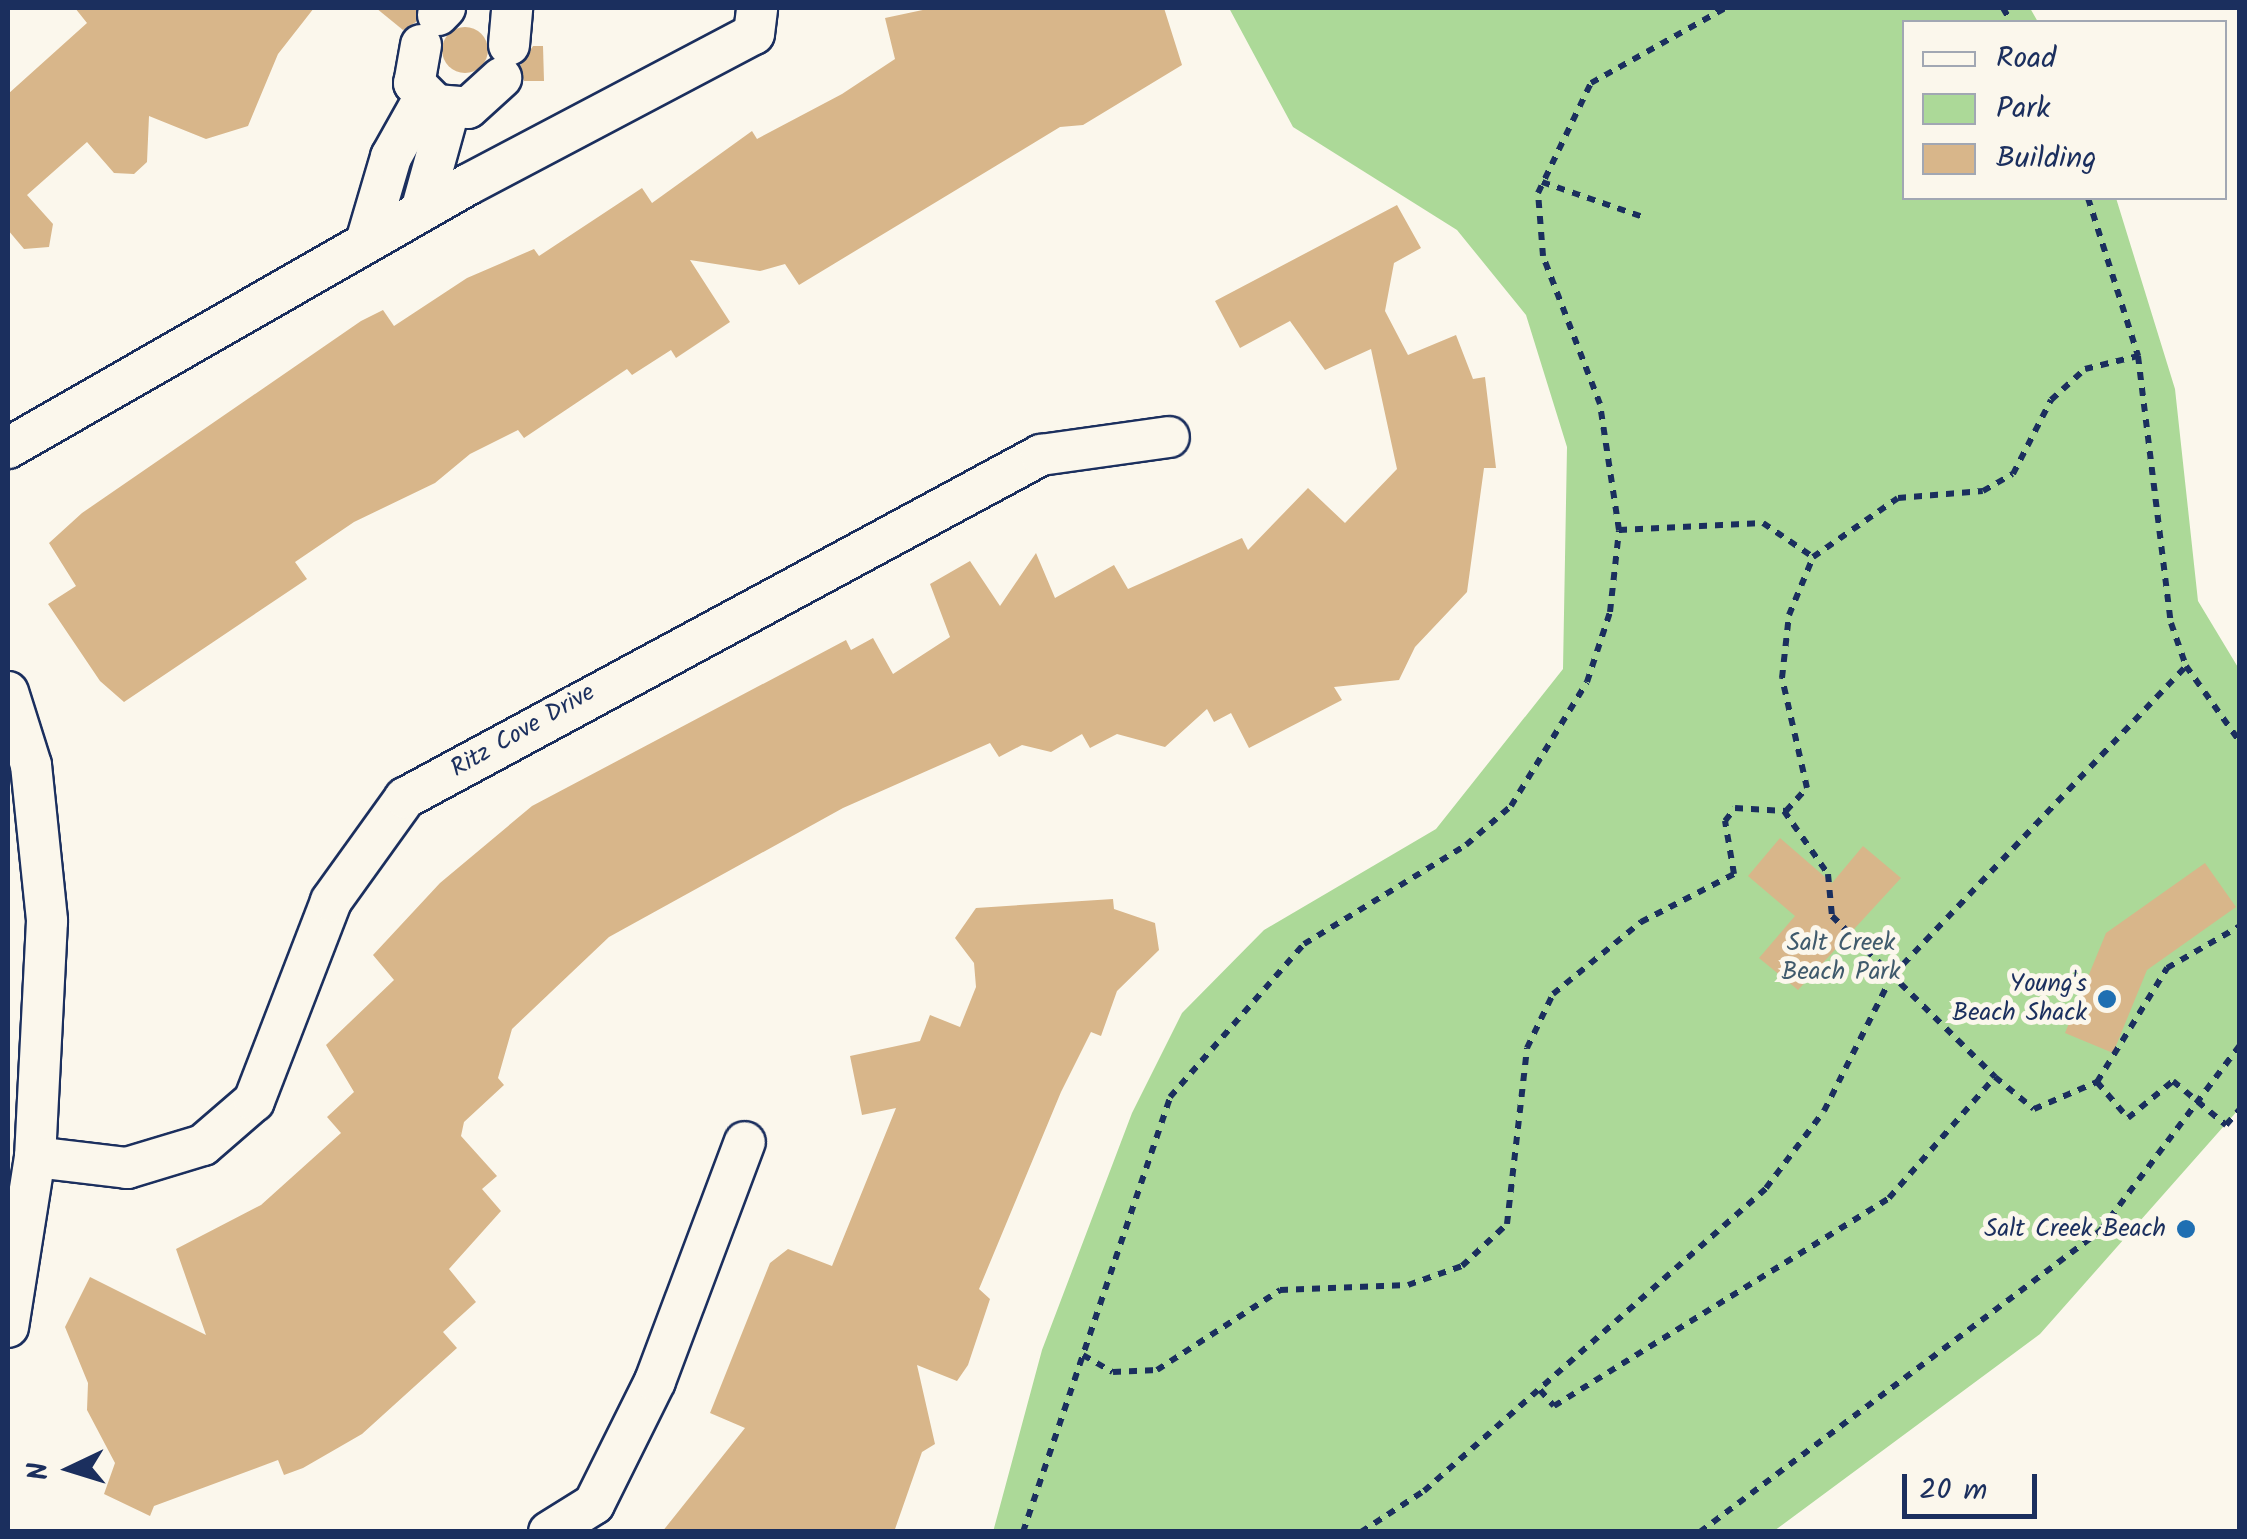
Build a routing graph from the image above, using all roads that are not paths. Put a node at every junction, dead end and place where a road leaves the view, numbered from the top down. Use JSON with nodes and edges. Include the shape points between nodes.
{"nodes":[{"id":1,"x":756,"y":8,"type":"edge"},
{"id":2,"x":435,"y":23,"type":"edge"},
{"id":3,"x":507,"y":43,"type":"edge"},
{"id":4,"x":436,"y":104,"type":"junction"},
{"id":5,"x":421,"y":211,"type":"junction"},
{"id":6,"x":366,"y":242,"type":"junction"},
{"id":7,"x":1168,"y":437,"type":"dead end"},
{"id":8,"x":8,"y":448,"type":"edge"},
{"id":9,"x":8,"y":692,"type":"edge"},
{"id":10,"x":746,"y":1142,"type":"dead end"},
{"id":11,"x":35,"y":1157,"type":"junction"},
{"id":12,"x":8,"y":1327,"type":"edge"},
{"id":13,"x":549,"y":1532,"type":"edge"}],
"edges":[{"from":1,"to":5,"type":"street","via":[[754,34]]},
{"from":2,"to":4,"type":"street","via":[[412,65]]},
{"from":3,"to":4,"type":"street","via":[[485,100]]},
{"from":4,"to":5,"type":"street"},
{"from":4,"to":6,"type":"street","via":[[390,158]]},
{"from":5,"to":6,"type":"street"},
{"from":6,"to":8,"type":"street"},
{"from":7,"to":11,"type":"street","name":"Ritz Cove Drive","via":[[1042,455],[404,798],[331,901],[254,1101],[203,1146],[127,1168]]},
{"from":9,"to":11,"type":"street","via":[[31,765],[47,921]]},
{"from":10,"to":13,"type":"street","via":[[655,1380],[594,1504]]},
{"from":11,"to":12,"type":"street"}]}
